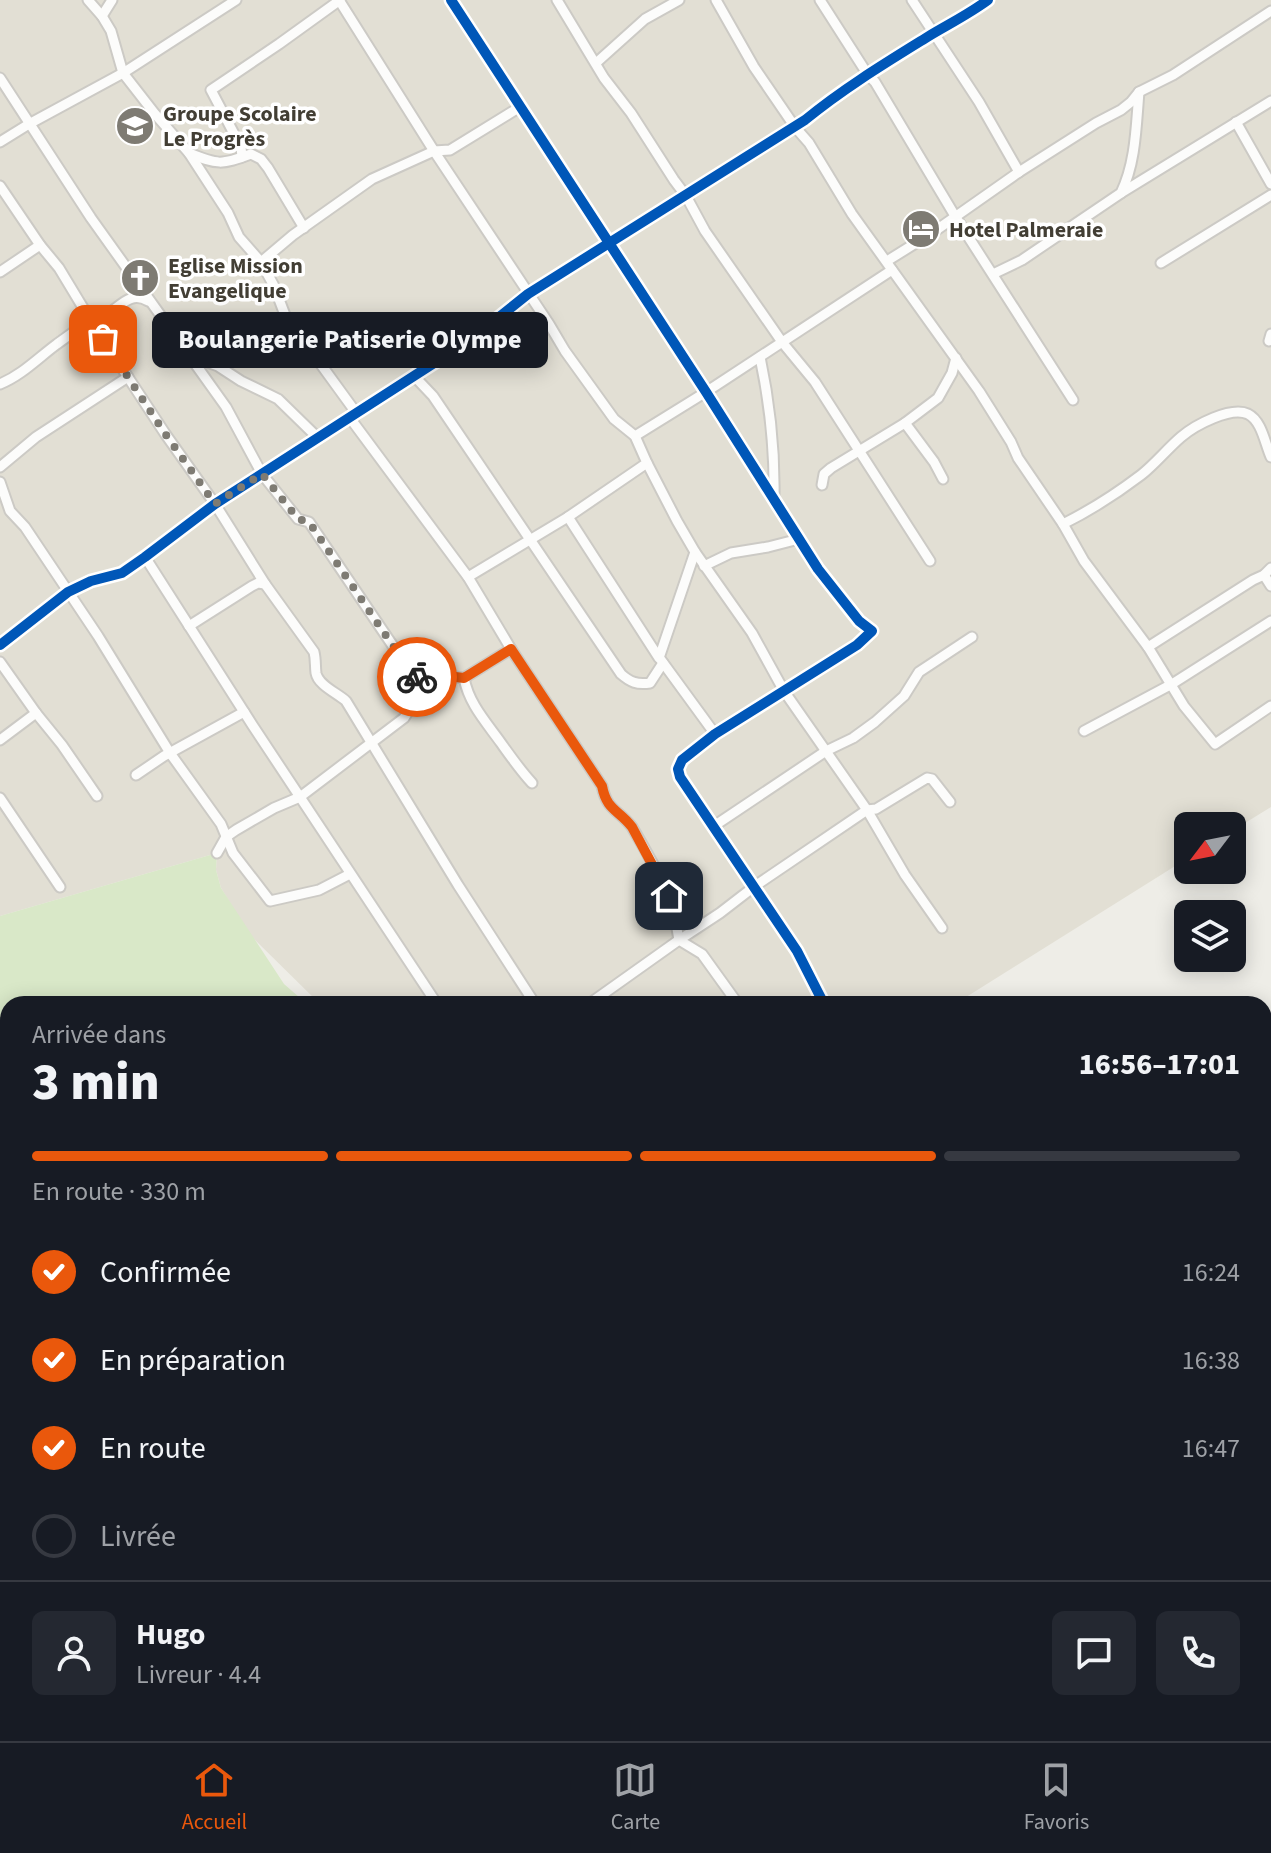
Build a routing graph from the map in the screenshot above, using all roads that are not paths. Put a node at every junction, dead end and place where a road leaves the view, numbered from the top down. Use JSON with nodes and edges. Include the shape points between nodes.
{"nodes":[{"id":1,"x":88,"y":0,"type":"edge"},
{"id":2,"x":112,"y":0,"type":"edge"},
{"id":3,"x":236,"y":0,"type":"edge"},
{"id":4,"x":339,"y":0,"type":"edge"},
{"id":5,"x":451,"y":0,"type":"edge"},
{"id":6,"x":557,"y":0,"type":"edge"},
{"id":7,"x":679,"y":0,"type":"edge"},
{"id":8,"x":716,"y":0,"type":"edge"},
{"id":9,"x":820,"y":0,"type":"edge"},
{"id":10,"x":912,"y":0,"type":"edge"},
{"id":11,"x":988,"y":0,"type":"edge"},
{"id":12,"x":1271,"y":11,"type":"edge"},
{"id":13,"x":102,"y":16,"type":"junction"},
{"id":14,"x":933,"y":34,"type":"junction"},
{"id":15,"x":596,"y":63,"type":"junction"},
{"id":16,"x":123,"y":73,"type":"junction"},
{"id":17,"x":868,"y":75,"type":"junction"},
{"id":18,"x":0,"y":78,"type":"edge"},
{"id":19,"x":1139,"y":92,"type":"junction"},
{"id":20,"x":1271,"y":101,"type":"edge"},
{"id":21,"x":520,"y":107,"type":"junction"},
{"id":22,"x":1236,"y":122,"type":"junction"},
{"id":23,"x":29,"y":124,"type":"junction"},
{"id":24,"x":795,"y":127,"type":"junction"},
{"id":25,"x":0,"y":142,"type":"edge"},
{"id":26,"x":434,"y":151,"type":"junction"},
{"id":27,"x":189,"y":153,"type":"junction"},
{"id":28,"x":242,"y":157,"type":"junction"},
{"id":29,"x":1019,"y":172,"type":"junction"},
{"id":30,"x":1271,"y":184,"type":"edge"},
{"id":31,"x":0,"y":186,"type":"edge"},
{"id":32,"x":1121,"y":193,"type":"junction"},
{"id":33,"x":1271,"y":195,"type":"edge"},
{"id":34,"x":686,"y":196,"type":"junction"},
{"id":35,"x":955,"y":216,"type":"junction"},
{"id":36,"x":304,"y":228,"type":"junction"},
{"id":37,"x":608,"y":244,"type":"junction"},
{"id":38,"x":40,"y":245,"type":"junction"},
{"id":39,"x":261,"y":262,"type":"junction"},
{"id":40,"x":1161,"y":263,"type":"dead end"},
{"id":41,"x":890,"y":266,"type":"junction"},
{"id":42,"x":0,"y":272,"type":"edge"},
{"id":43,"x":993,"y":274,"type":"junction"},
{"id":44,"x":528,"y":294,"type":"junction"},
{"id":45,"x":153,"y":304,"type":"junction"},
{"id":46,"x":91,"y":321,"type":"junction"},
{"id":47,"x":782,"y":342,"type":"junction"},
{"id":48,"x":182,"y":343,"type":"junction"},
{"id":49,"x":760,"y":357,"type":"junction"},
{"id":50,"x":956,"y":358,"type":"junction"},
{"id":51,"x":128,"y":377,"type":"junction"},
{"id":52,"x":415,"y":377,"type":"junction"},
{"id":53,"x":0,"y":384,"type":"edge"},
{"id":54,"x":706,"y":392,"type":"junction"},
{"id":55,"x":1073,"y":400,"type":"dead end"},
{"id":56,"x":353,"y":416,"type":"junction"},
{"id":57,"x":905,"y":423,"type":"junction"},
{"id":58,"x":635,"y":436,"type":"junction"},
{"id":59,"x":318,"y":438,"type":"junction"},
{"id":60,"x":859,"y":451,"type":"junction"},
{"id":61,"x":1271,"y":457,"type":"edge"},
{"id":62,"x":647,"y":463,"type":"junction"},
{"id":63,"x":0,"y":467,"type":"edge"},
{"id":64,"x":262,"y":474,"type":"junction"},
{"id":65,"x":943,"y":479,"type":"dead end"},
{"id":66,"x":0,"y":482,"type":"edge"},
{"id":67,"x":822,"y":485,"type":"dead end"},
{"id":68,"x":774,"y":500,"type":"junction"},
{"id":69,"x":215,"y":504,"type":"junction"},
{"id":70,"x":568,"y":517,"type":"junction"},
{"id":71,"x":1063,"y":524,"type":"junction"},
{"id":72,"x":529,"y":539,"type":"junction"},
{"id":73,"x":799,"y":539,"type":"junction"},
{"id":74,"x":695,"y":552,"type":"junction"},
{"id":75,"x":145,"y":557,"type":"junction"},
{"id":76,"x":930,"y":561,"type":"dead end"},
{"id":77,"x":704,"y":566,"type":"junction"},
{"id":78,"x":1268,"y":571,"type":"edge"},
{"id":79,"x":468,"y":577,"type":"junction"},
{"id":80,"x":265,"y":584,"type":"junction"},
{"id":81,"x":1271,"y":586,"type":"edge"},
{"id":82,"x":68,"y":592,"type":"junction"},
{"id":83,"x":1271,"y":621,"type":"edge"},
{"id":84,"x":189,"y":626,"type":"junction"},
{"id":85,"x":972,"y":637,"type":"dead end"},
{"id":86,"x":0,"y":645,"type":"edge"},
{"id":87,"x":1148,"y":647,"type":"junction"},
{"id":88,"x":511,"y":649,"type":"junction"},
{"id":89,"x":661,"y":661,"type":"junction"},
{"id":90,"x":0,"y":662,"type":"edge"},
{"id":91,"x":414,"y":677,"type":"junction"},
{"id":92,"x":464,"y":678,"type":"junction"},
{"id":93,"x":1172,"y":684,"type":"junction"},
{"id":94,"x":784,"y":691,"type":"junction"},
{"id":95,"x":1271,"y":706,"type":"edge"},
{"id":96,"x":244,"y":712,"type":"junction"},
{"id":97,"x":36,"y":713,"type":"junction"},
{"id":98,"x":1084,"y":731,"type":"dead end"},
{"id":99,"x":715,"y":734,"type":"junction"},
{"id":100,"x":0,"y":740,"type":"edge"},
{"id":101,"x":371,"y":743,"type":"junction"},
{"id":102,"x":826,"y":751,"type":"junction"},
{"id":103,"x":170,"y":753,"type":"junction"},
{"id":104,"x":136,"y":775,"type":"dead end"},
{"id":105,"x":532,"y":783,"type":"dead end"},
{"id":106,"x":97,"y":796,"type":"dead end"},
{"id":107,"x":300,"y":797,"type":"junction"},
{"id":108,"x":0,"y":798,"type":"edge"},
{"id":109,"x":950,"y":802,"type":"dead end"},
{"id":110,"x":867,"y":810,"type":"junction"},
{"id":111,"x":714,"y":826,"type":"junction"},
{"id":112,"x":226,"y":837,"type":"junction"},
{"id":113,"x":217,"y":853,"type":"dead end"},
{"id":114,"x":350,"y":874,"type":"junction"},
{"id":115,"x":755,"y":886,"type":"junction"},
{"id":116,"x":60,"y":887,"type":"dead end"},
{"id":117,"x":942,"y":928,"type":"dead end"},
{"id":118,"x":679,"y":940,"type":"junction"},
{"id":119,"x":432,"y":996,"type":"edge"},
{"id":120,"x":530,"y":996,"type":"edge"},
{"id":121,"x":600,"y":996,"type":"edge"},
{"id":122,"x":732,"y":996,"type":"edge"},
{"id":123,"x":820,"y":996,"type":"edge"}],
"edges":[{"from":1,"to":13,"type":"street"},
{"from":2,"to":13,"type":"street"},
{"from":3,"to":16,"type":"street"},
{"from":4,"to":26,"type":"street"},
{"from":4,"to":28,"type":"street","via":[[211,90]]},
{"from":5,"to":21,"type":"street"},
{"from":6,"to":15,"type":"street"},
{"from":7,"to":15,"type":"street","via":[[645,19]]},
{"from":8,"to":24,"type":"street"},
{"from":9,"to":17,"type":"street"},
{"from":10,"to":14,"type":"street"},
{"from":11,"to":14,"type":"street"},
{"from":12,"to":19,"type":"street"},
{"from":13,"to":16,"type":"street"},
{"from":14,"to":17,"type":"street"},
{"from":14,"to":29,"type":"street"},
{"from":15,"to":34,"type":"street"},
{"from":16,"to":23,"type":"street"},
{"from":16,"to":27,"type":"street"},
{"from":17,"to":24,"type":"street"},
{"from":17,"to":35,"type":"street"},
{"from":18,"to":23,"type":"street"},
{"from":19,"to":29,"type":"street","via":[[1121,110]]},
{"from":19,"to":32,"type":"street","via":[[1132,162]]},
{"from":20,"to":22,"type":"street"},
{"from":21,"to":26,"type":"street","via":[[450,150]]},
{"from":21,"to":37,"type":"street"},
{"from":22,"to":30,"type":"street"},
{"from":22,"to":32,"type":"street"},
{"from":23,"to":25,"type":"street"},
{"from":23,"to":45,"type":"street"},
{"from":24,"to":34,"type":"street"},
{"from":24,"to":41,"type":"street"},
{"from":26,"to":36,"type":"street","via":[[372,179]]},
{"from":26,"to":44,"type":"street"},
{"from":27,"to":28,"type":"street","via":[[213,163]]},
{"from":27,"to":39,"type":"street","via":[[239,237]]},
{"from":28,"to":36,"type":"street","via":[[261,159]]},
{"from":29,"to":35,"type":"street"},
{"from":31,"to":38,"type":"street"},
{"from":32,"to":43,"type":"street"},
{"from":33,"to":40,"type":"street"},
{"from":34,"to":37,"type":"street"},
{"from":34,"to":47,"type":"street"},
{"from":35,"to":41,"type":"street"},
{"from":35,"to":43,"type":"street"},
{"from":36,"to":39,"type":"street"},
{"from":37,"to":44,"type":"street"},
{"from":37,"to":54,"type":"street"},
{"from":38,"to":42,"type":"street"},
{"from":38,"to":46,"type":"street"},
{"from":39,"to":56,"type":"street","via":[[285,315]]},
{"from":41,"to":47,"type":"street"},
{"from":41,"to":50,"type":"street"},
{"from":43,"to":55,"type":"street"},
{"from":44,"to":52,"type":"street"},
{"from":44,"to":58,"type":"street","via":[[590,389]]},
{"from":45,"to":46,"type":"street","via":[[134,297]]},
{"from":45,"to":48,"type":"street"},
{"from":46,"to":51,"type":"street"},
{"from":46,"to":53,"type":"street"},
{"from":47,"to":49,"type":"street"},
{"from":47,"to":60,"type":"street"},
{"from":48,"to":59,"type":"street","via":[[199,359],[278,399]]},
{"from":48,"to":64,"type":"street","via":[[226,407]]},
{"from":49,"to":54,"type":"street"},
{"from":49,"to":68,"type":"street","via":[[775,466]]},
{"from":50,"to":57,"type":"street","via":[[938,398]]},
{"from":50,"to":71,"type":"street"},
{"from":51,"to":63,"type":"street"},
{"from":51,"to":69,"type":"street"},
{"from":52,"to":56,"type":"street"},
{"from":52,"to":72,"type":"street"},
{"from":54,"to":58,"type":"street"},
{"from":54,"to":68,"type":"street"},
{"from":56,"to":59,"type":"street"},
{"from":56,"to":79,"type":"street"},
{"from":57,"to":60,"type":"street"},
{"from":57,"to":65,"type":"street"},
{"from":58,"to":62,"type":"street"},
{"from":59,"to":64,"type":"street"},
{"from":60,"to":67,"type":"street","via":[[824,474]]},
{"from":60,"to":76,"type":"street"},
{"from":61,"to":71,"type":"street","via":[[1253,418],[1224,413],[1183,435],[1097,507]]},
{"from":62,"to":70,"type":"street"},
{"from":62,"to":74,"type":"street"},
{"from":64,"to":69,"type":"street"},
{"from":64,"to":91,"type":"street","via":[[298,519],[309,522]]},
{"from":66,"to":82,"type":"street","via":[[10,511]]},
{"from":68,"to":73,"type":"street"},
{"from":69,"to":75,"type":"street"},
{"from":69,"to":80,"type":"street"},
{"from":70,"to":72,"type":"street"},
{"from":70,"to":89,"type":"street"},
{"from":71,"to":87,"type":"street"},
{"from":72,"to":79,"type":"street"},
{"from":72,"to":89,"type":"street","via":[[628,681],[650,683]]},
{"from":73,"to":77,"type":"street","via":[[731,553]]},
{"from":73,"to":94,"type":"street","via":[[872,631]]},
{"from":74,"to":77,"type":"street"},
{"from":74,"to":89,"type":"street"},
{"from":75,"to":82,"type":"street","via":[[122,573]]},
{"from":75,"to":84,"type":"street"},
{"from":77,"to":94,"type":"street","via":[[752,633]]},
{"from":78,"to":81,"type":"street"},
{"from":78,"to":87,"type":"street"},
{"from":79,"to":88,"type":"street"},
{"from":80,"to":84,"type":"street","via":[[252,586]]},
{"from":80,"to":101,"type":"street","via":[[314,652],[321,683],[346,701]]},
{"from":82,"to":86,"type":"street"},
{"from":82,"to":103,"type":"street"},
{"from":83,"to":93,"type":"street"},
{"from":84,"to":96,"type":"street"},
{"from":85,"to":102,"type":"street","via":[[919,672],[904,696],[875,722]]},
{"from":87,"to":93,"type":"street"},
{"from":88,"to":92,"type":"street"},
{"from":88,"to":118,"type":"street","via":[[602,786],[606,803],[626,819],[641,843],[669,896]]},
{"from":89,"to":99,"type":"street"},
{"from":90,"to":97,"type":"street"},
{"from":91,"to":92,"type":"street"},
{"from":91,"to":101,"type":"street","via":[[416,699],[404,718]]},
{"from":92,"to":105,"type":"street","via":[[475,709]]},
{"from":93,"to":95,"type":"street","via":[[1215,744]]},
{"from":93,"to":98,"type":"street"},
{"from":94,"to":99,"type":"street"},
{"from":94,"to":102,"type":"street"},
{"from":96,"to":103,"type":"street"},
{"from":96,"to":107,"type":"street"},
{"from":97,"to":100,"type":"street"},
{"from":97,"to":106,"type":"street"},
{"from":99,"to":111,"type":"street","via":[[678,769]]},
{"from":101,"to":107,"type":"street"},
{"from":101,"to":120,"type":"street"},
{"from":102,"to":110,"type":"street"},
{"from":102,"to":111,"type":"street"},
{"from":103,"to":104,"type":"street"},
{"from":103,"to":112,"type":"street"},
{"from":107,"to":112,"type":"street"},
{"from":107,"to":114,"type":"street"},
{"from":108,"to":116,"type":"street"},
{"from":109,"to":110,"type":"street","via":[[927,778]]},
{"from":110,"to":115,"type":"street"},
{"from":110,"to":117,"type":"street"},
{"from":111,"to":115,"type":"street"},
{"from":112,"to":113,"type":"street"},
{"from":112,"to":114,"type":"street","via":[[270,901],[319,890]]},
{"from":114,"to":119,"type":"street"},
{"from":115,"to":118,"type":"street"},
{"from":115,"to":123,"type":"street"},
{"from":118,"to":121,"type":"street"},
{"from":118,"to":122,"type":"street","via":[[702,954]]}]}
